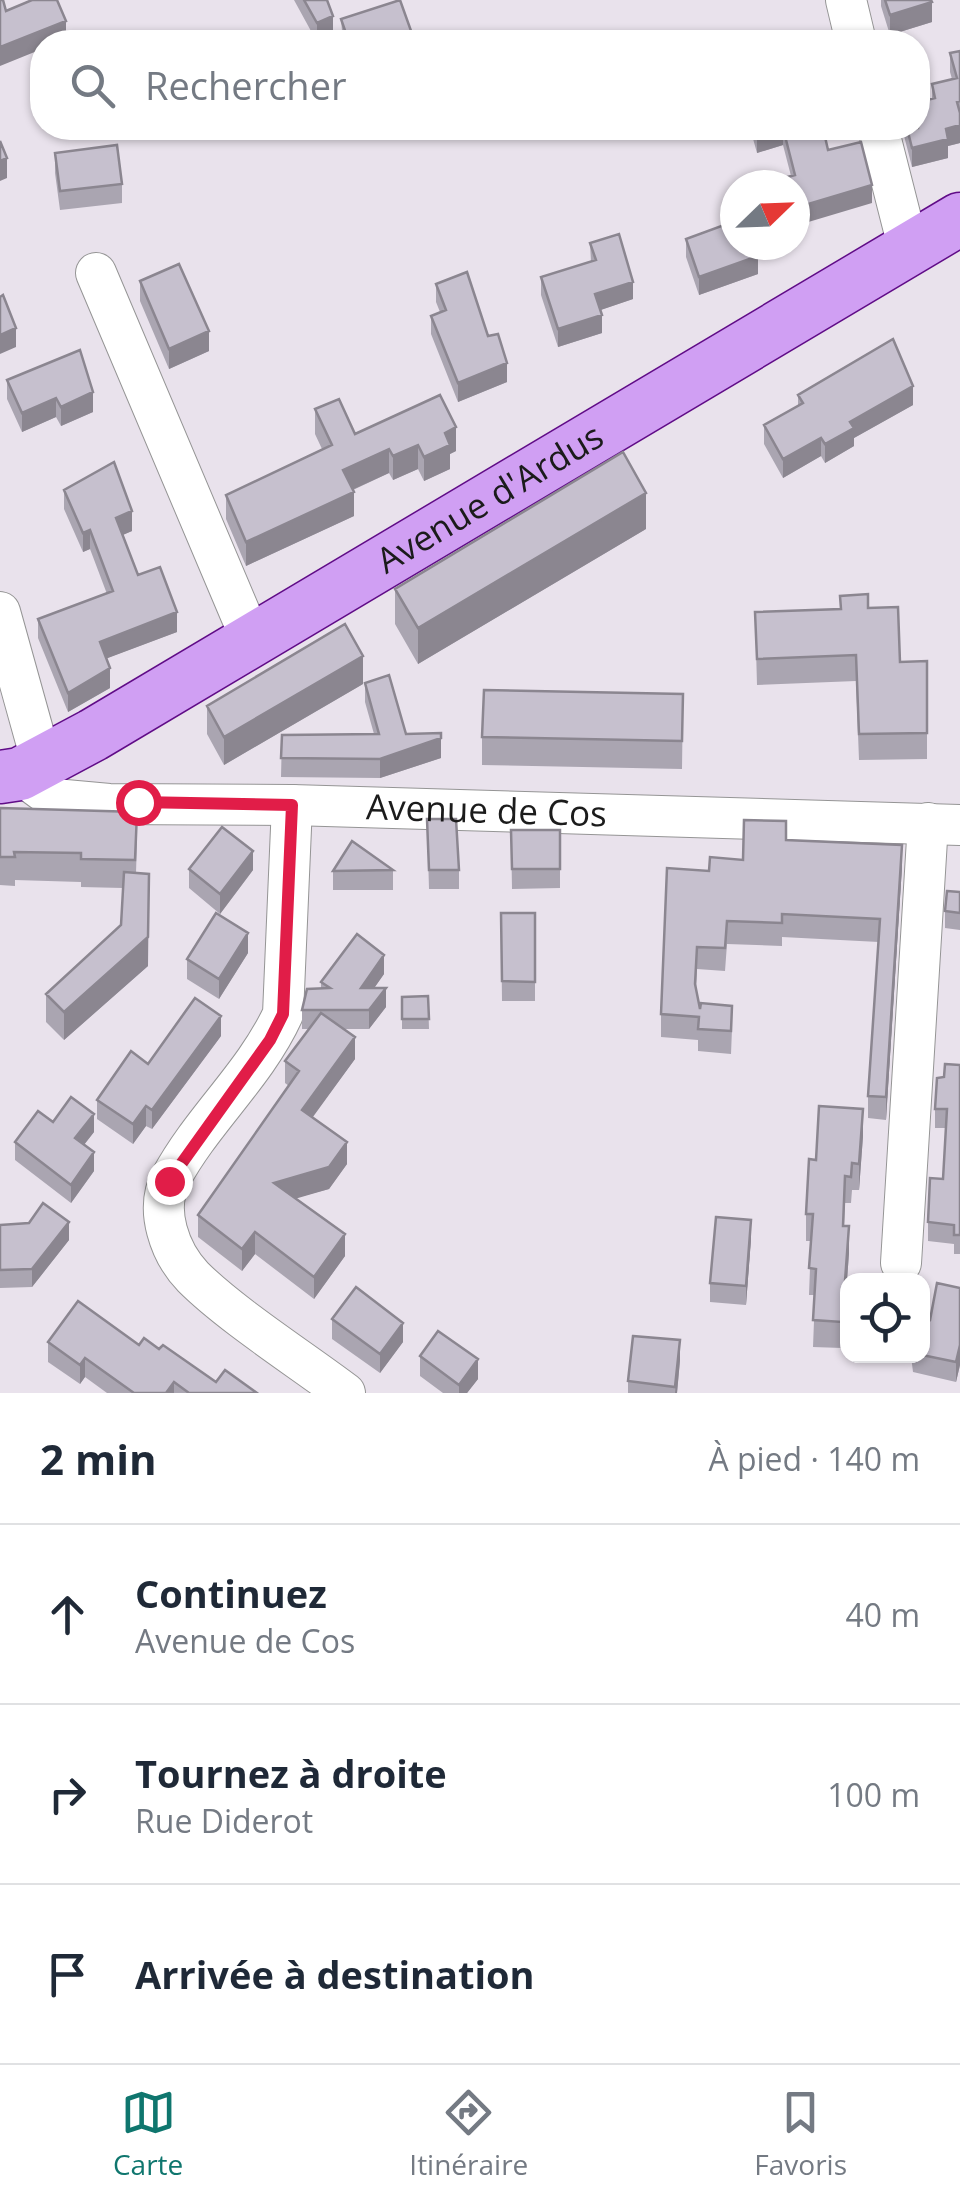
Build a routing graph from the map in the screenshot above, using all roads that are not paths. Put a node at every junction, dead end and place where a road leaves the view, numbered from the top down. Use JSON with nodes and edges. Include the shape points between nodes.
{"nodes":[{"id":1,"x":846,"y":0,"type":"edge"},
{"id":2,"x":853,"y":30,"type":"edge"},
{"id":3,"x":881,"y":140,"type":"edge"},
{"id":4,"x":960,"y":219,"type":"edge"},
{"id":5,"x":909,"y":250,"type":"junction"},
{"id":6,"x":96,"y":273,"type":"dead end"},
{"id":7,"x":0,"y":612,"type":"edge"},
{"id":8,"x":251,"y":639,"type":"junction"},
{"id":9,"x":21,"y":771,"type":"edge"},
{"id":10,"x":292,"y":805,"type":"junction"},
{"id":11,"x":944,"y":824,"type":"edge"},
{"id":12,"x":901,"y":1264,"type":"dead end"},
{"id":13,"x":346,"y":1393,"type":"edge"}],
"edges":[{"from":1,"to":2,"type":"street"},
{"from":3,"to":5,"type":"street"},
{"from":4,"to":5,"type":"main road","name":"Avenue d'Ardus"},
{"from":5,"to":8,"type":"main road","name":"Avenue d'Ardus"},
{"from":6,"to":8,"type":"street"},
{"from":7,"to":9,"type":"street"},
{"from":8,"to":9,"type":"main road","name":"Avenue d'Ardus"},
{"from":9,"to":10,"type":"street","name":"Avenue de Cos","via":[[54,798]]},
{"from":10,"to":11,"type":"street","name":"Avenue de Cos"},
{"from":10,"to":13,"type":"street","via":[[283,1014],[169,1181],[163,1212],[171,1244],[192,1276]]},
{"from":11,"to":12,"type":"street"}]}
